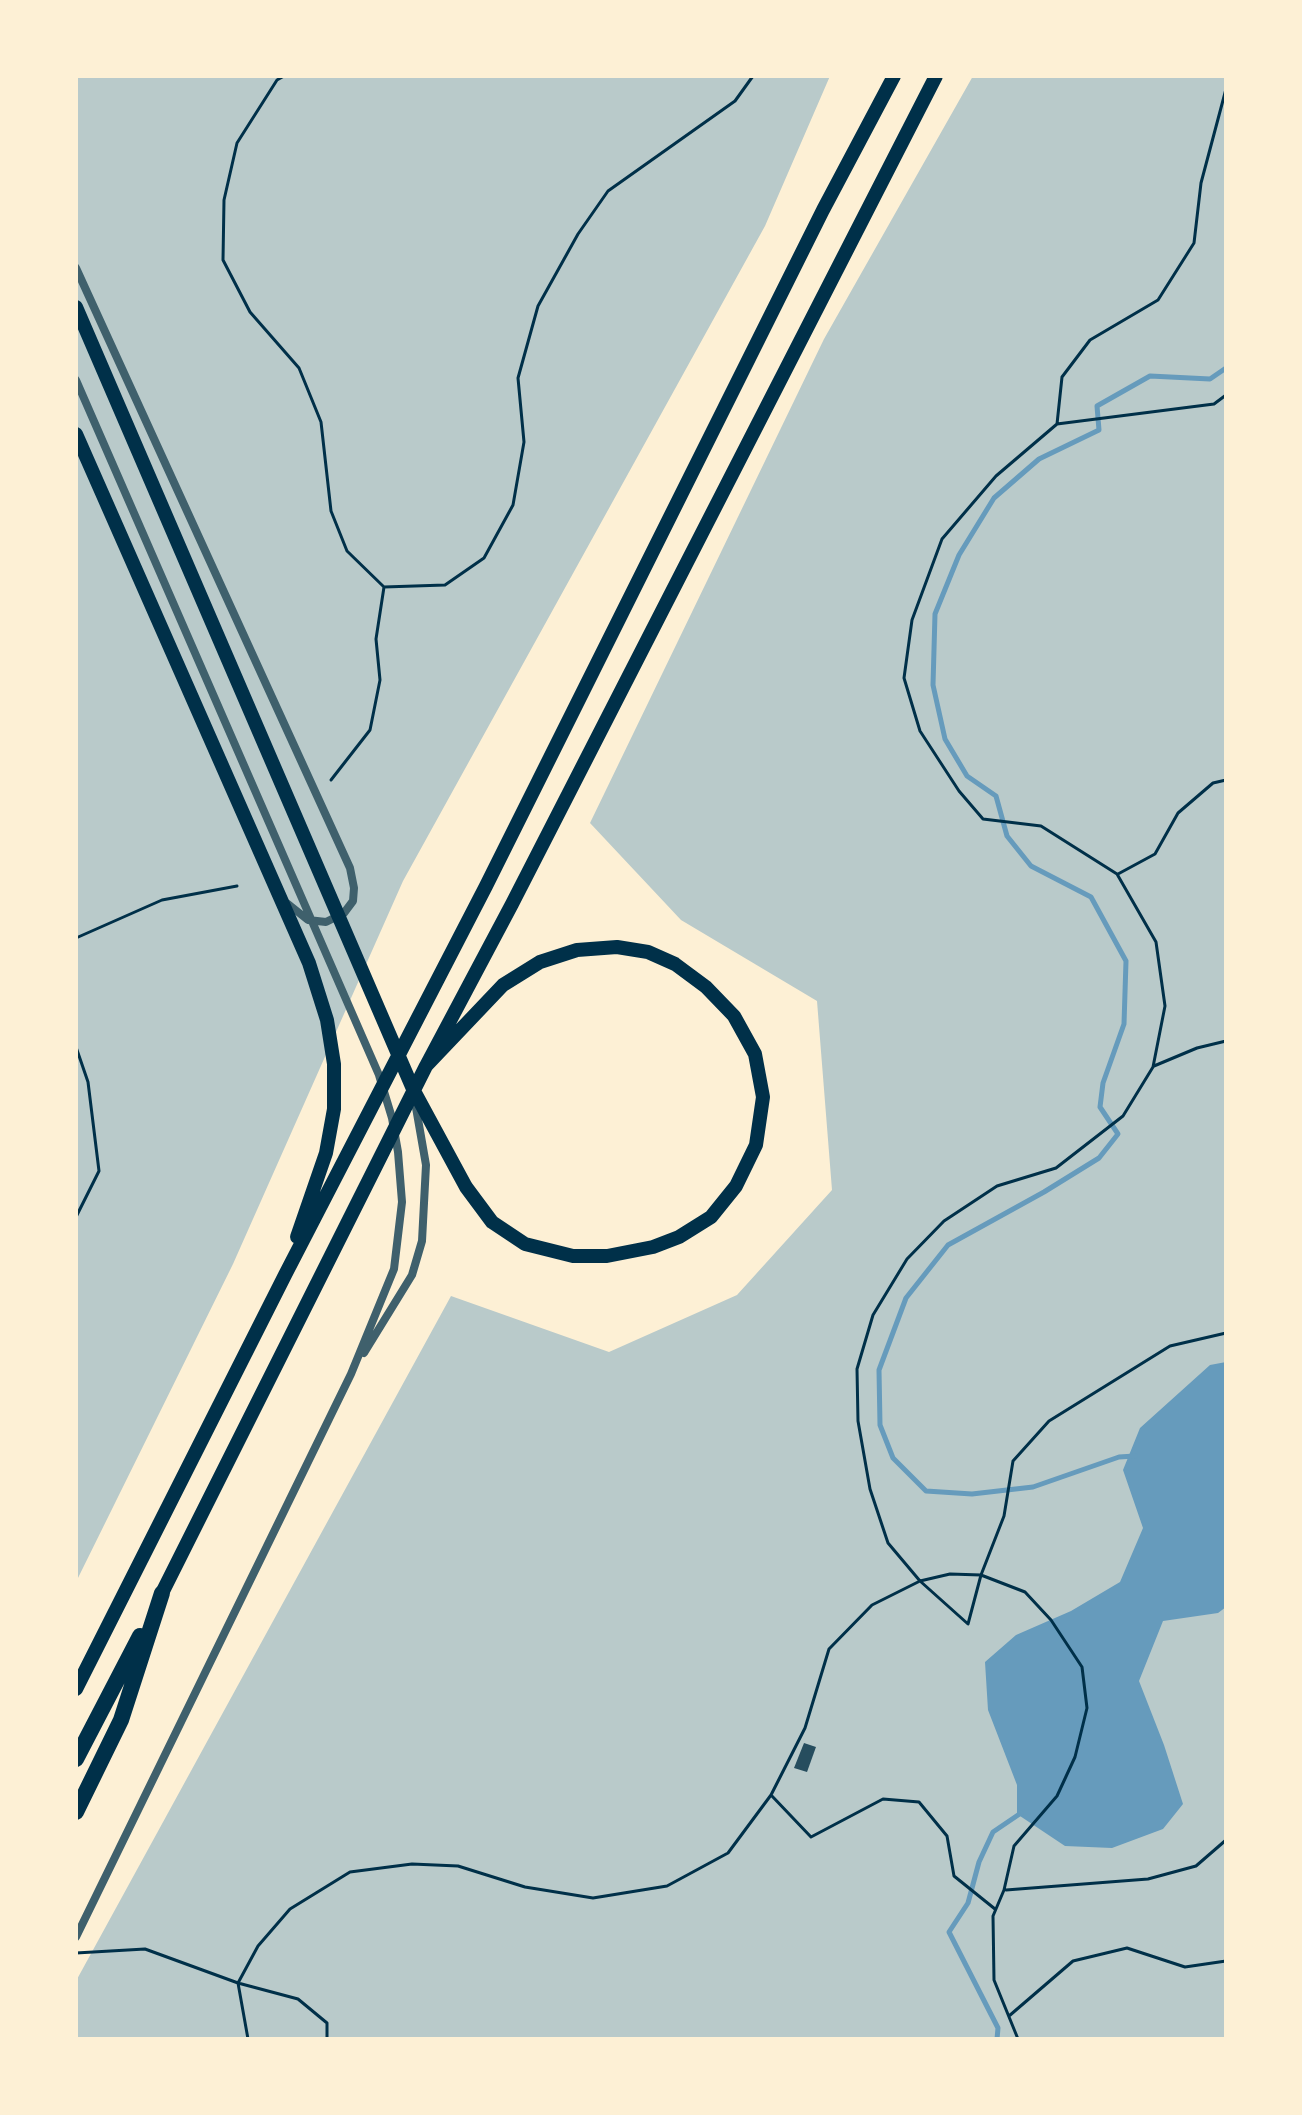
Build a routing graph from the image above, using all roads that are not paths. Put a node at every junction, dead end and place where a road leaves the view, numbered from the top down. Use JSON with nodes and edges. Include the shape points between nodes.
{"nodes":[{"id":1,"x":894,"y":76,"type":"edge"},
{"id":2,"x":936,"y":76,"type":"edge"},
{"id":3,"x":76,"y":268,"type":"edge"},
{"id":4,"x":76,"y":307,"type":"edge"},
{"id":5,"x":76,"y":380,"type":"edge"},
{"id":6,"x":76,"y":434,"type":"edge"},
{"id":7,"x":278,"y":891,"type":"junction"},
{"id":8,"x":426,"y":1066,"type":"junction"},
{"id":9,"x":413,"y":1089,"type":"junction"},
{"id":10,"x":285,"y":1275,"type":"junction"},
{"id":11,"x":351,"y":1374,"type":"junction"},
{"id":12,"x":162,"y":1593,"type":"junction"},
{"id":13,"x":76,"y":1689,"type":"edge"},
{"id":14,"x":76,"y":1759,"type":"edge"},
{"id":15,"x":76,"y":1812,"type":"edge"},
{"id":16,"x":76,"y":1937,"type":"edge"}],
"edges":[{"from":1,"to":10,"type":"highway"},
{"from":2,"to":8,"type":"highway"},
{"from":3,"to":7,"type":"street","via":[[350,868],[354,888],[344,913],[326,922],[308,920]]},
{"from":4,"to":9,"type":"highway"},
{"from":5,"to":11,"type":"street","via":[[379,1075],[392,1118],[402,1202],[394,1269]]},
{"from":6,"to":7,"type":"highway"},
{"from":7,"to":10,"type":"highway","via":[[309,963],[334,1064],[334,1109],[326,1153]]},
{"from":8,"to":9,"type":"highway","via":[[503,985],[540,962],[577,950],[617,947],[648,952],[706,987],[734,1016],[755,1054],[763,1097],[756,1145],[736,1186],[711,1217],[679,1237],[607,1256],[573,1256],[525,1244],[492,1222],[466,1187]]},
{"from":8,"to":12,"type":"highway"},
{"from":9,"to":11,"type":"street","via":[[426,1165],[422,1241],[412,1275]]},
{"from":10,"to":13,"type":"highway"},
{"from":11,"to":16,"type":"street"},
{"from":12,"to":14,"type":"highway"},
{"from":12,"to":15,"type":"highway","via":[[121,1720]]}]}
